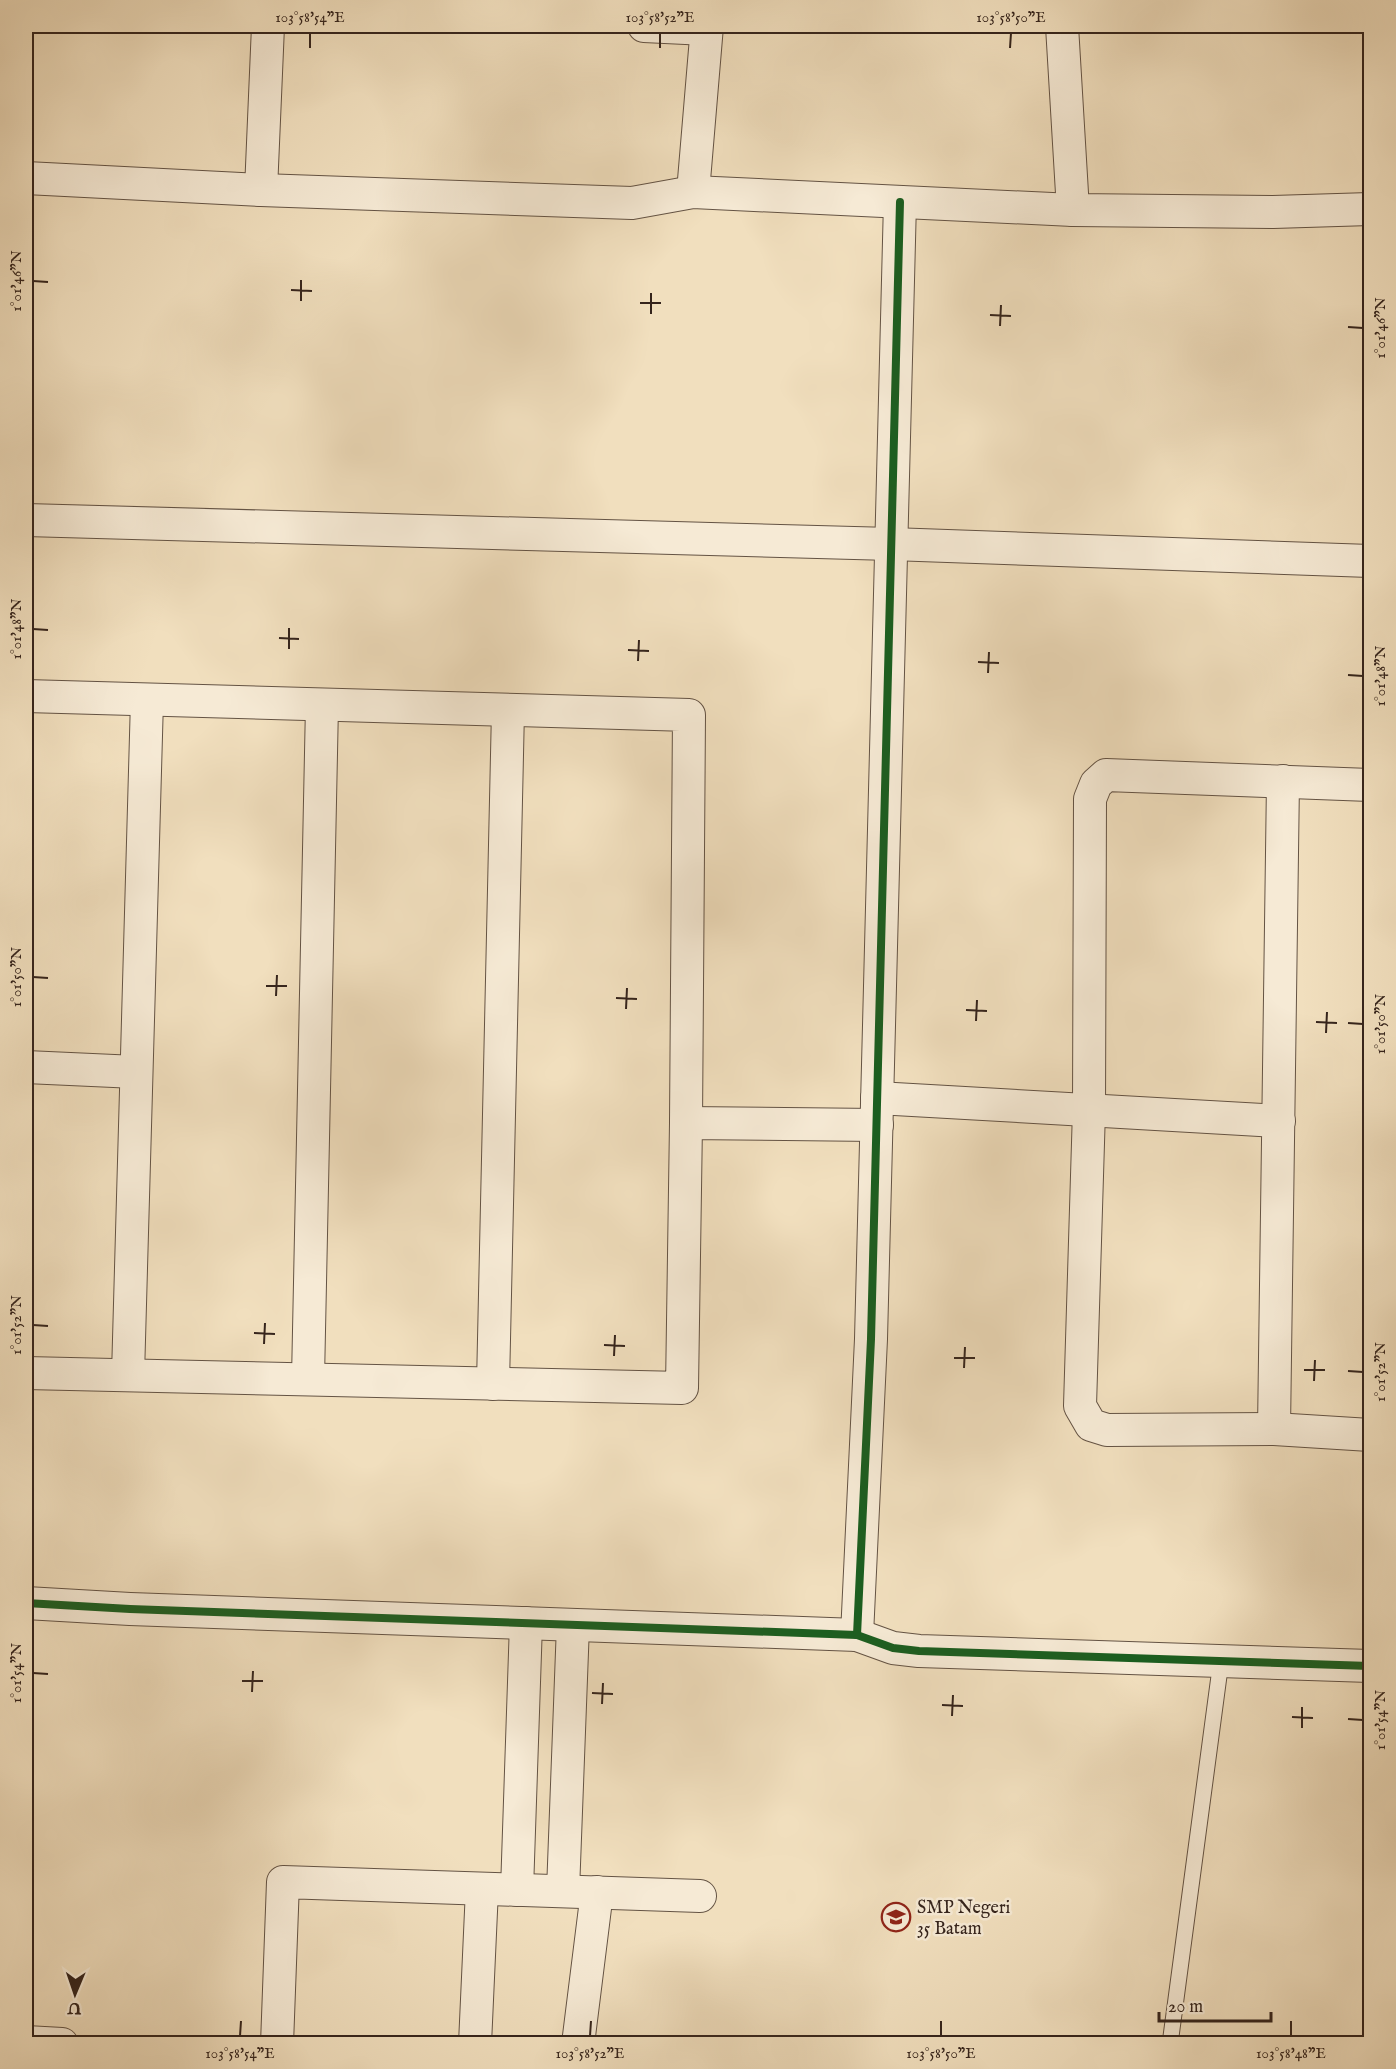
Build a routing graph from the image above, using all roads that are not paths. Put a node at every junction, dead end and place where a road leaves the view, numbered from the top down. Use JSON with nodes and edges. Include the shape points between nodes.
{"nodes":[{"id":1,"x":268,"y":26,"type":"edge"},
{"id":2,"x":644,"y":26,"type":"edge"},
{"id":3,"x":1062,"y":26,"type":"edge"},
{"id":4,"x":707,"y":27,"type":"edge"},
{"id":5,"x":26,"y":178,"type":"edge"},
{"id":6,"x":261,"y":190,"type":"junction"},
{"id":7,"x":693,"y":192,"type":"junction"},
{"id":8,"x":900,"y":202,"type":"junction"},
{"id":9,"x":1371,"y":209,"type":"edge"},
{"id":10,"x":1073,"y":210,"type":"junction"},
{"id":11,"x":26,"y":520,"type":"edge"},
{"id":12,"x":891,"y":544,"type":"junction"},
{"id":13,"x":1371,"y":561,"type":"edge"},
{"id":14,"x":26,"y":696,"type":"edge"},
{"id":15,"x":147,"y":700,"type":"junction"},
{"id":16,"x":322,"y":705,"type":"junction"},
{"id":17,"x":508,"y":710,"type":"junction"},
{"id":18,"x":1283,"y":782,"type":"junction"},
{"id":19,"x":1371,"y":784,"type":"edge"},
{"id":20,"x":26,"y":1067,"type":"edge"},
{"id":21,"x":136,"y":1072,"type":"junction"},
{"id":22,"x":1089,"y":1110,"type":"junction"},
{"id":23,"x":877,"y":1111,"type":"junction"},
{"id":24,"x":1279,"y":1121,"type":"junction"},
{"id":25,"x":686,"y":1123,"type":"junction"},
{"id":26,"x":26,"y":1373,"type":"edge"},
{"id":27,"x":128,"y":1375,"type":"junction"},
{"id":28,"x":308,"y":1379,"type":"junction"},
{"id":29,"x":494,"y":1384,"type":"junction"},
{"id":30,"x":1274,"y":1429,"type":"junction"},
{"id":31,"x":1371,"y":1435,"type":"edge"},
{"id":32,"x":26,"y":1603,"type":"edge"},
{"id":33,"x":526,"y":1623,"type":"junction"},
{"id":34,"x":573,"y":1625,"type":"junction"},
{"id":35,"x":857,"y":1635,"type":"junction"},
{"id":36,"x":1221,"y":1661,"type":"junction"},
{"id":37,"x":1371,"y":1666,"type":"edge"},
{"id":38,"x":482,"y":1889,"type":"junction"},
{"id":39,"x":518,"y":1890,"type":"junction"},
{"id":40,"x":563,"y":1891,"type":"junction"},
{"id":41,"x":597,"y":1892,"type":"junction"},
{"id":42,"x":700,"y":1896,"type":"dead end"},
{"id":43,"x":26,"y":2042,"type":"edge"},
{"id":44,"x":62,"y":2043,"type":"edge"},
{"id":45,"x":277,"y":2043,"type":"edge"},
{"id":46,"x":475,"y":2043,"type":"edge"},
{"id":47,"x":578,"y":2043,"type":"edge"},
{"id":48,"x":1170,"y":2043,"type":"edge"}],
"edges":[{"from":1,"to":6,"type":"street"},
{"from":2,"to":4,"type":"street"},
{"from":3,"to":10,"type":"street"},
{"from":4,"to":7,"type":"street"},
{"from":5,"to":6,"type":"street"},
{"from":6,"to":7,"type":"street","via":[[632,202]]},
{"from":7,"to":8,"type":"street"},
{"from":8,"to":10,"type":"street"},
{"from":8,"to":12,"type":"street"},
{"from":9,"to":10,"type":"street"},
{"from":11,"to":12,"type":"street"},
{"from":12,"to":13,"type":"street"},
{"from":12,"to":23,"type":"street"},
{"from":14,"to":15,"type":"street"},
{"from":15,"to":16,"type":"street"},
{"from":15,"to":21,"type":"street"},
{"from":16,"to":17,"type":"street"},
{"from":16,"to":28,"type":"street"},
{"from":17,"to":25,"type":"street","via":[[689,715]]},
{"from":17,"to":29,"type":"street"},
{"from":18,"to":19,"type":"street"},
{"from":18,"to":22,"type":"street","via":[[1106,775],[1096,784],[1090,799]]},
{"from":18,"to":24,"type":"street"},
{"from":20,"to":21,"type":"street"},
{"from":21,"to":27,"type":"street"},
{"from":22,"to":23,"type":"street"},
{"from":22,"to":24,"type":"street"},
{"from":22,"to":30,"type":"street","via":[[1080,1406],[1091,1425],[1107,1431]]},
{"from":23,"to":25,"type":"street"},
{"from":23,"to":35,"type":"street","via":[[872,1339]]},
{"from":24,"to":30,"type":"street"},
{"from":25,"to":29,"type":"street","via":[[682,1388]]},
{"from":26,"to":27,"type":"street"},
{"from":27,"to":28,"type":"street"},
{"from":28,"to":29,"type":"street"},
{"from":30,"to":31,"type":"street"},
{"from":32,"to":33,"type":"street"},
{"from":33,"to":34,"type":"street"},
{"from":33,"to":39,"type":"street"},
{"from":34,"to":35,"type":"street"},
{"from":34,"to":40,"type":"street"},
{"from":35,"to":36,"type":"street","via":[[893,1648],[919,1651]]},
{"from":36,"to":37,"type":"street"},
{"from":36,"to":48,"type":"lane"},
{"from":38,"to":39,"type":"street"},
{"from":38,"to":45,"type":"street","via":[[283,1882]]},
{"from":38,"to":46,"type":"street"},
{"from":39,"to":40,"type":"street"},
{"from":40,"to":41,"type":"street"},
{"from":41,"to":42,"type":"street"},
{"from":41,"to":47,"type":"street"},
{"from":43,"to":44,"type":"street"}]}
